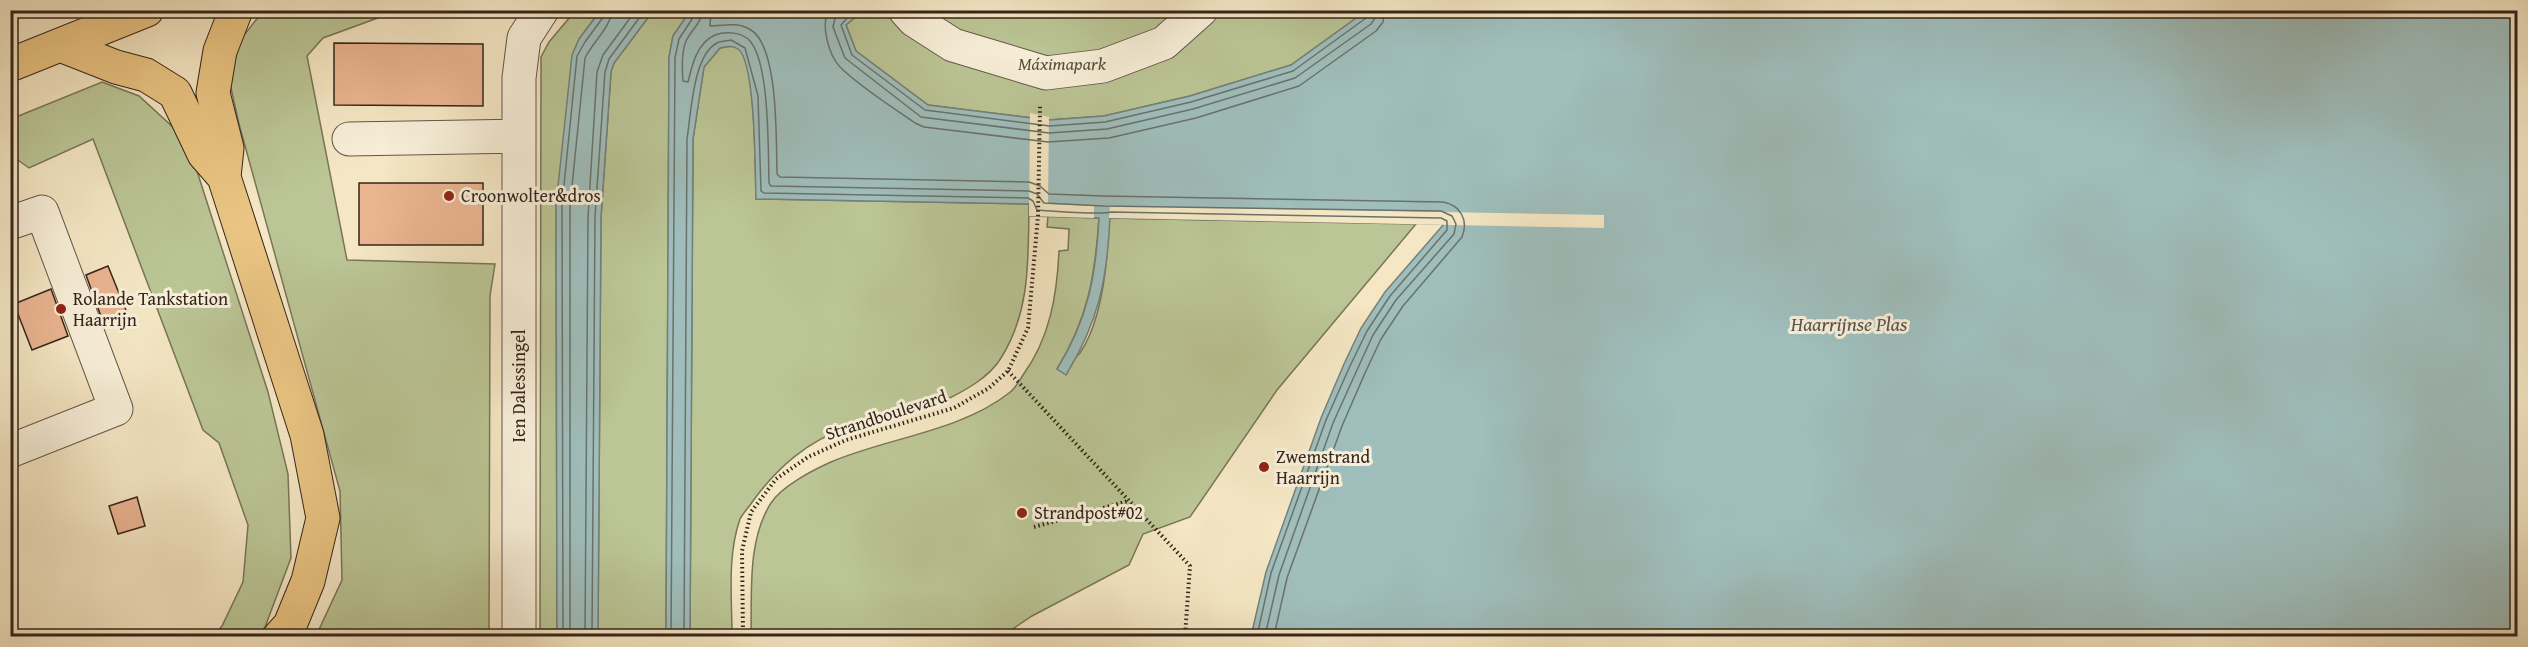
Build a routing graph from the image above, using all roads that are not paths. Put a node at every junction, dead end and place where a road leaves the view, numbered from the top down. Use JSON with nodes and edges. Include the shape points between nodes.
{"nodes":[{"id":1,"x":147,"y":10,"type":"edge"},
{"id":2,"x":236,"y":10,"type":"edge"},
{"id":3,"x":542,"y":10,"type":"edge"},
{"id":4,"x":905,"y":10,"type":"edge"},
{"id":5,"x":1201,"y":10,"type":"edge"},
{"id":6,"x":60,"y":45,"type":"junction"},
{"id":7,"x":10,"y":64,"type":"edge"},
{"id":8,"x":519,"y":136,"type":"junction"},
{"id":9,"x":349,"y":139,"type":"dead end"},
{"id":10,"x":224,"y":177,"type":"junction"},
{"id":11,"x":10,"y":223,"type":"edge"},
{"id":12,"x":10,"y":451,"type":"edge"},
{"id":13,"x":280,"y":636,"type":"edge"},
{"id":14,"x":519,"y":636,"type":"edge"}],
"edges":[{"from":1,"to":6,"type":"main road"},
{"from":2,"to":10,"type":"main road","via":[[220,51],[213,93],[227,148]]},
{"from":3,"to":8,"type":"street","name":"Ien Dalessingel","via":[[524,38]]},
{"from":4,"to":5,"type":"street","via":[[952,45],[1046,73],[1103,66],[1164,42]]},
{"from":6,"to":7,"type":"main road"},
{"from":6,"to":10,"type":"main road","via":[[146,75],[175,93],[204,154]]},
{"from":8,"to":9,"type":"street"},
{"from":8,"to":14,"type":"street","name":"Ien Dalessingel"},
{"from":10,"to":13,"type":"main road","via":[[307,435],[323,518],[308,580],[290,625]]},
{"from":11,"to":12,"type":"street","via":[[42,212],[116,409]]}]}
